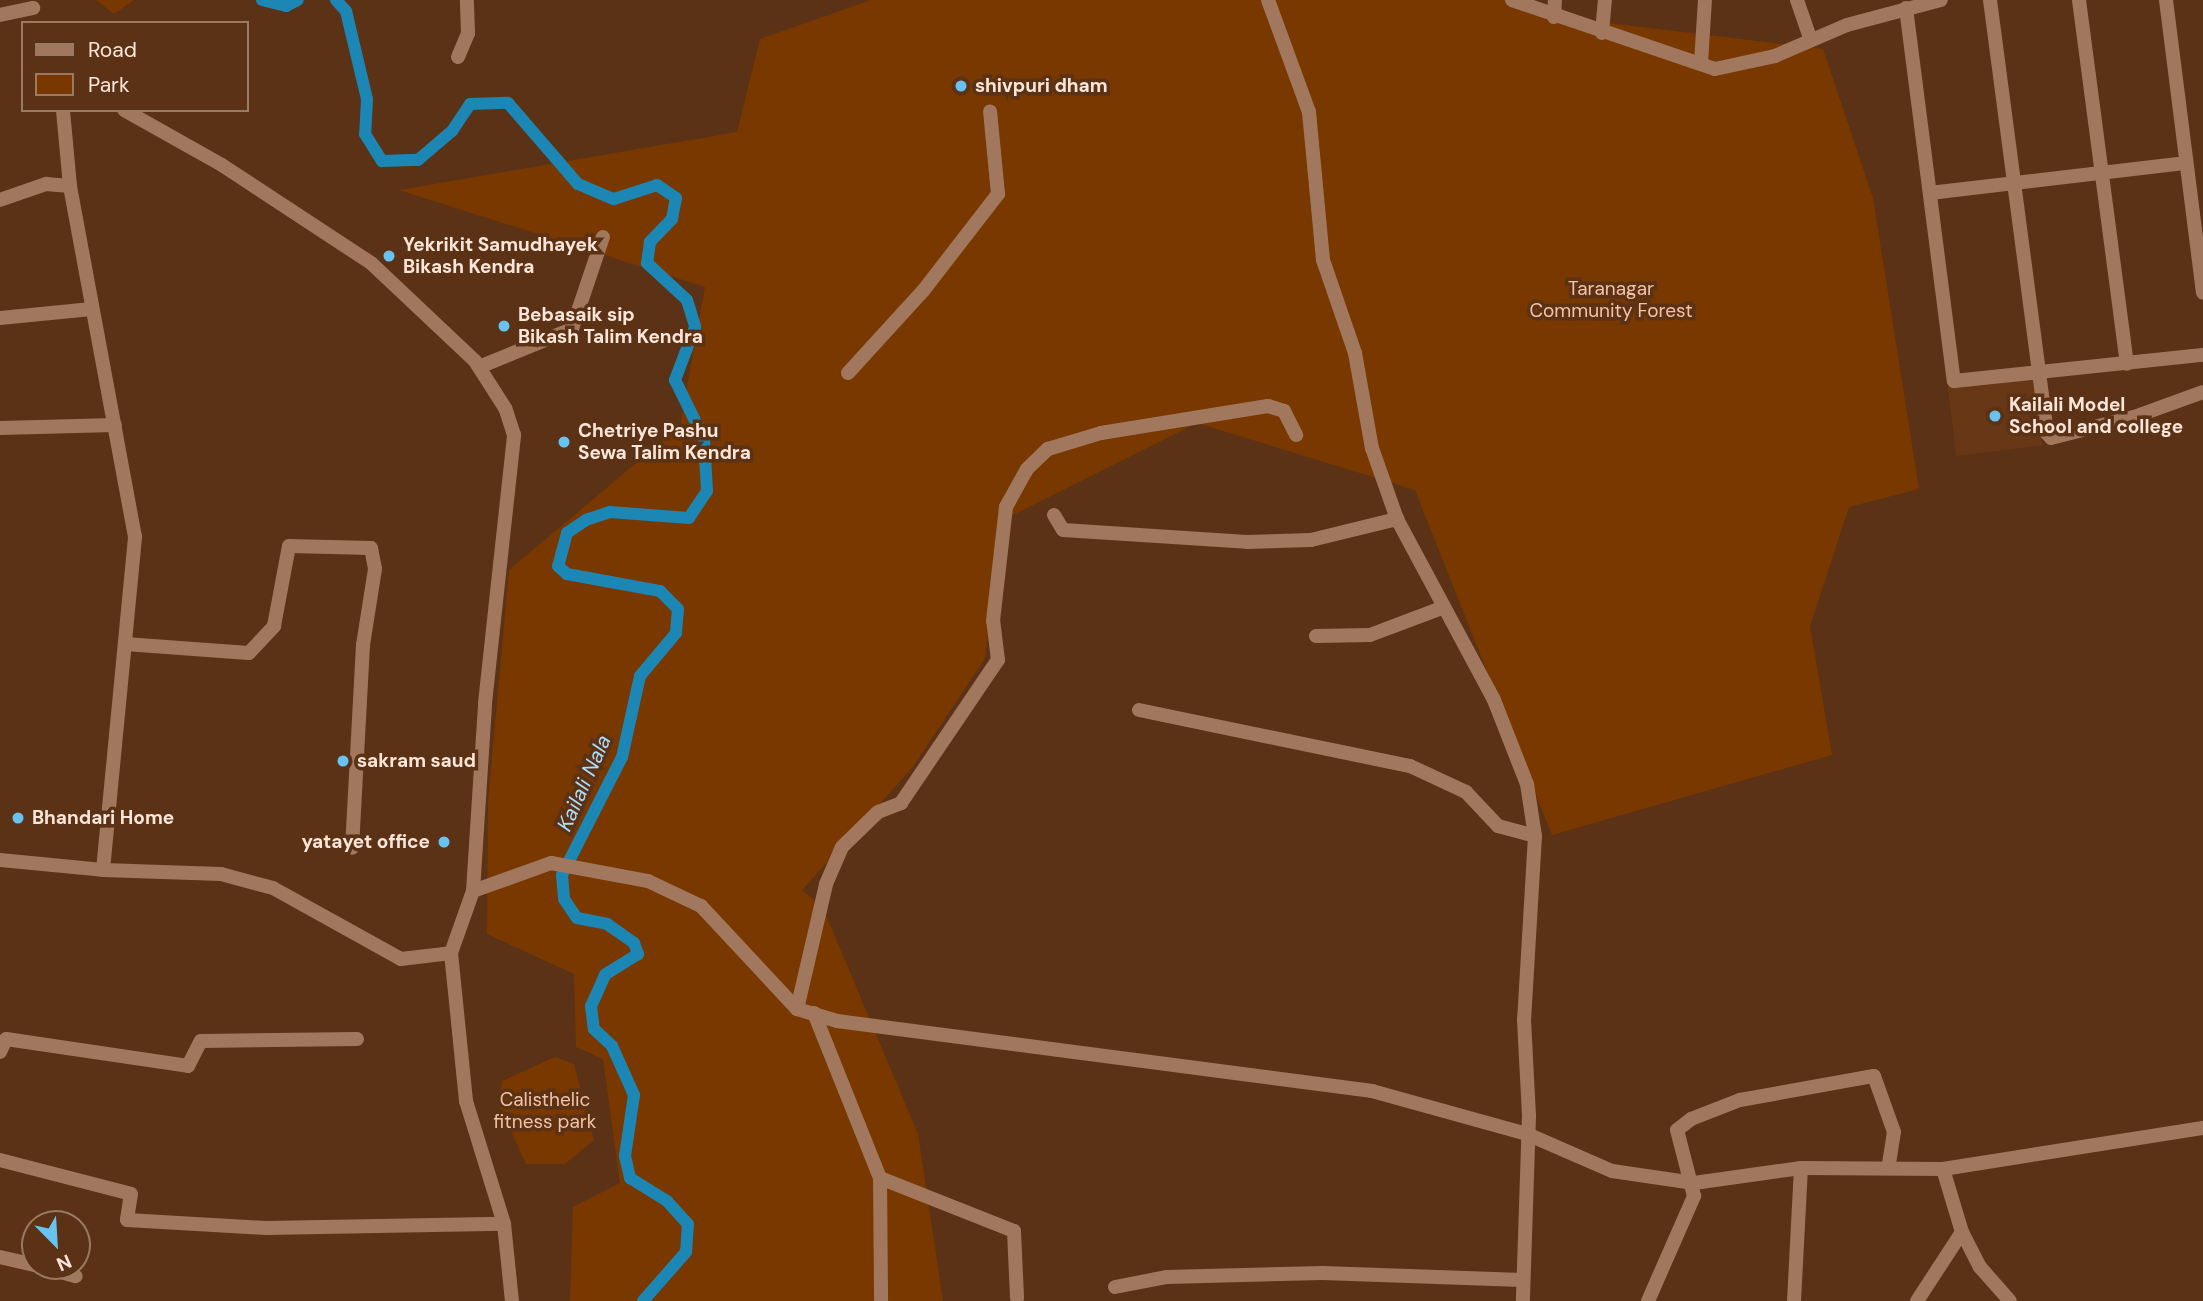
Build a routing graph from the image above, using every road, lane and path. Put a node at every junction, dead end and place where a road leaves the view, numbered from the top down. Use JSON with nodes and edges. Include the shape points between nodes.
{"nodes":[{"id":1,"x":467,"y":0,"type":"edge"},
{"id":2,"x":1268,"y":0,"type":"edge"},
{"id":3,"x":1512,"y":0,"type":"edge"},
{"id":4,"x":1555,"y":0,"type":"edge"},
{"id":5,"x":1605,"y":0,"type":"edge"},
{"id":6,"x":1705,"y":0,"type":"edge"},
{"id":7,"x":1797,"y":0,"type":"edge"},
{"id":8,"x":1941,"y":0,"type":"edge"},
{"id":9,"x":1990,"y":0,"type":"edge"},
{"id":10,"x":2079,"y":0,"type":"edge"},
{"id":11,"x":2166,"y":0,"type":"edge"},
{"id":12,"x":33,"y":4,"type":"edge"},
{"id":13,"x":1906,"y":8,"type":"junction"},
{"id":14,"x":0,"y":15,"type":"edge"},
{"id":15,"x":1554,"y":17,"type":"junction"},
{"id":16,"x":38,"y":21,"type":"edge"},
{"id":17,"x":1602,"y":33,"type":"junction"},
{"id":18,"x":1810,"y":38,"type":"junction"},
{"id":19,"x":458,"y":57,"type":"dead end"},
{"id":20,"x":1700,"y":63,"type":"junction"},
{"id":21,"x":990,"y":111,"type":"dead end"},
{"id":22,"x":63,"y":112,"type":"edge"},
{"id":23,"x":128,"y":112,"type":"edge"},
{"id":24,"x":2184,"y":163,"type":"junction"},
{"id":25,"x":2100,"y":170,"type":"junction"},
{"id":26,"x":2012,"y":182,"type":"junction"},
{"id":27,"x":70,"y":186,"type":"junction"},
{"id":28,"x":1930,"y":193,"type":"junction"},
{"id":29,"x":0,"y":200,"type":"edge"},
{"id":30,"x":603,"y":236,"type":"dead end"},
{"id":31,"x":2203,"y":293,"type":"edge"},
{"id":32,"x":92,"y":309,"type":"junction"},
{"id":33,"x":0,"y":318,"type":"edge"},
{"id":34,"x":2203,"y":355,"type":"edge"},
{"id":35,"x":2127,"y":363,"type":"junction"},
{"id":36,"x":479,"y":367,"type":"junction"},
{"id":37,"x":848,"y":373,"type":"dead end"},
{"id":38,"x":2037,"y":373,"type":"junction"},
{"id":39,"x":2203,"y":392,"type":"edge"},
{"id":40,"x":115,"y":425,"type":"junction"},
{"id":41,"x":0,"y":428,"type":"edge"},
{"id":42,"x":1296,"y":435,"type":"dead end"},
{"id":43,"x":1054,"y":515,"type":"dead end"},
{"id":44,"x":1397,"y":519,"type":"junction"},
{"id":45,"x":1442,"y":608,"type":"junction"},
{"id":46,"x":1316,"y":636,"type":"dead end"},
{"id":47,"x":125,"y":644,"type":"junction"},
{"id":48,"x":1139,"y":710,"type":"dead end"},
{"id":49,"x":1535,"y":836,"type":"junction"},
{"id":50,"x":352,"y":848,"type":"dead end"},
{"id":51,"x":0,"y":860,"type":"edge"},
{"id":52,"x":103,"y":870,"type":"junction"},
{"id":53,"x":473,"y":891,"type":"junction"},
{"id":54,"x":451,"y":953,"type":"junction"},
{"id":55,"x":797,"y":1009,"type":"junction"},
{"id":56,"x":814,"y":1013,"type":"junction"},
{"id":57,"x":357,"y":1039,"type":"dead end"},
{"id":58,"x":0,"y":1052,"type":"edge"},
{"id":59,"x":2203,"y":1128,"type":"edge"},
{"id":60,"x":1527,"y":1133,"type":"junction"},
{"id":61,"x":0,"y":1160,"type":"edge"},
{"id":62,"x":1889,"y":1164,"type":"junction"},
{"id":63,"x":1801,"y":1168,"type":"junction"},
{"id":64,"x":1943,"y":1169,"type":"junction"},
{"id":65,"x":880,"y":1178,"type":"junction"},
{"id":66,"x":1694,"y":1183,"type":"junction"},
{"id":67,"x":504,"y":1224,"type":"junction"},
{"id":68,"x":1962,"y":1233,"type":"junction"},
{"id":69,"x":0,"y":1257,"type":"edge"},
{"id":70,"x":21,"y":1262,"type":"edge"},
{"id":71,"x":1522,"y":1280,"type":"junction"},
{"id":72,"x":1115,"y":1287,"type":"dead end"},
{"id":73,"x":1017,"y":1298,"type":"dead end"},
{"id":74,"x":512,"y":1301,"type":"edge"},
{"id":75,"x":881,"y":1301,"type":"edge"},
{"id":76,"x":1523,"y":1301,"type":"edge"},
{"id":77,"x":1648,"y":1301,"type":"edge"},
{"id":78,"x":1794,"y":1301,"type":"edge"},
{"id":79,"x":1917,"y":1301,"type":"edge"},
{"id":80,"x":2010,"y":1301,"type":"edge"}],
"edges":[{"from":1,"to":19,"type":"street","via":[[468,33]]},
{"from":2,"to":44,"type":"street","via":[[1310,112],[1323,260],[1353,344],[1372,449]]},
{"from":3,"to":15,"type":"street"},
{"from":4,"to":15,"type":"street"},
{"from":5,"to":17,"type":"street"},
{"from":6,"to":20,"type":"street"},
{"from":7,"to":18,"type":"street"},
{"from":8,"to":13,"type":"street"},
{"from":9,"to":26,"type":"street"},
{"from":10,"to":25,"type":"street"},
{"from":11,"to":24,"type":"street"},
{"from":12,"to":14,"type":"street"},
{"from":12,"to":16,"type":"street"},
{"from":13,"to":18,"type":"street"},
{"from":13,"to":28,"type":"street"},
{"from":15,"to":17,"type":"street"},
{"from":17,"to":20,"type":"street"},
{"from":18,"to":20,"type":"street","via":[[1728,69]]},
{"from":21,"to":37,"type":"street","via":[[998,194],[923,292]]},
{"from":22,"to":27,"type":"street"},
{"from":23,"to":36,"type":"street","via":[[222,165],[371,263]]},
{"from":24,"to":25,"type":"street"},
{"from":24,"to":31,"type":"street"},
{"from":25,"to":26,"type":"street"},
{"from":25,"to":35,"type":"street"},
{"from":26,"to":28,"type":"street"},
{"from":26,"to":38,"type":"street"},
{"from":27,"to":29,"type":"street","via":[[46,184]]},
{"from":27,"to":32,"type":"street"},
{"from":28,"to":38,"type":"street","via":[[1950,376],[1958,383]]},
{"from":30,"to":36,"type":"street","via":[[572,329]]},
{"from":32,"to":33,"type":"street"},
{"from":32,"to":40,"type":"street"},
{"from":34,"to":35,"type":"street"},
{"from":35,"to":38,"type":"street"},
{"from":36,"to":53,"type":"street","via":[[505,408],[513,435]]},
{"from":38,"to":39,"type":"street","via":[[2043,423],[2051,438]]},
{"from":40,"to":41,"type":"street"},
{"from":40,"to":47,"type":"street","via":[[135,537]]},
{"from":42,"to":55,"type":"street","via":[[1284,411],[1268,406],[1101,433],[1048,449],[1027,469],[1006,507],[993,621],[998,660],[901,803],[878,812],[842,847],[826,884]]},
{"from":43,"to":44,"type":"street","via":[[1063,530],[1247,542],[1311,540]]},
{"from":44,"to":45,"type":"street"},
{"from":45,"to":46,"type":"street","via":[[1370,635]]},
{"from":45,"to":49,"type":"street","via":[[1494,700],[1527,784]]},
{"from":47,"to":50,"type":"street","via":[[250,653],[274,626],[289,547],[371,548],[375,569],[363,645]]},
{"from":47,"to":52,"type":"street"},
{"from":48,"to":49,"type":"street","via":[[1410,766],[1466,792],[1497,826]]},
{"from":49,"to":60,"type":"street","via":[[1524,1020]]},
{"from":51,"to":52,"type":"street"},
{"from":52,"to":54,"type":"street","via":[[221,874],[273,888],[401,959]]},
{"from":53,"to":54,"type":"street"},
{"from":53,"to":55,"type":"street","via":[[551,863],[589,874],[648,881],[701,906]]},
{"from":54,"to":67,"type":"street","via":[[466,1101]]},
{"from":55,"to":56,"type":"street"},
{"from":56,"to":60,"type":"street","via":[[1372,1091]]},
{"from":56,"to":65,"type":"street"},
{"from":57,"to":58,"type":"street","via":[[201,1041],[188,1066],[6,1039]]},
{"from":59,"to":64,"type":"street"},
{"from":60,"to":66,"type":"street","via":[[1612,1171]]},
{"from":60,"to":71,"type":"street"},
{"from":61,"to":67,"type":"street","via":[[131,1194],[127,1220],[266,1228]]},
{"from":62,"to":63,"type":"street"},
{"from":62,"to":64,"type":"street"},
{"from":62,"to":66,"type":"street","via":[[1894,1132],[1874,1076],[1740,1100],[1691,1119],[1677,1130]]},
{"from":63,"to":66,"type":"street"},
{"from":63,"to":78,"type":"street"},
{"from":64,"to":68,"type":"street"},
{"from":65,"to":73,"type":"street","via":[[1014,1231]]},
{"from":65,"to":75,"type":"street"},
{"from":66,"to":77,"type":"street"},
{"from":67,"to":74,"type":"street"},
{"from":68,"to":79,"type":"street"},
{"from":68,"to":80,"type":"street","via":[[1980,1268]]},
{"from":69,"to":70,"type":"street"},
{"from":71,"to":72,"type":"street","via":[[1323,1273],[1167,1278]]},
{"from":71,"to":76,"type":"street"}]}
